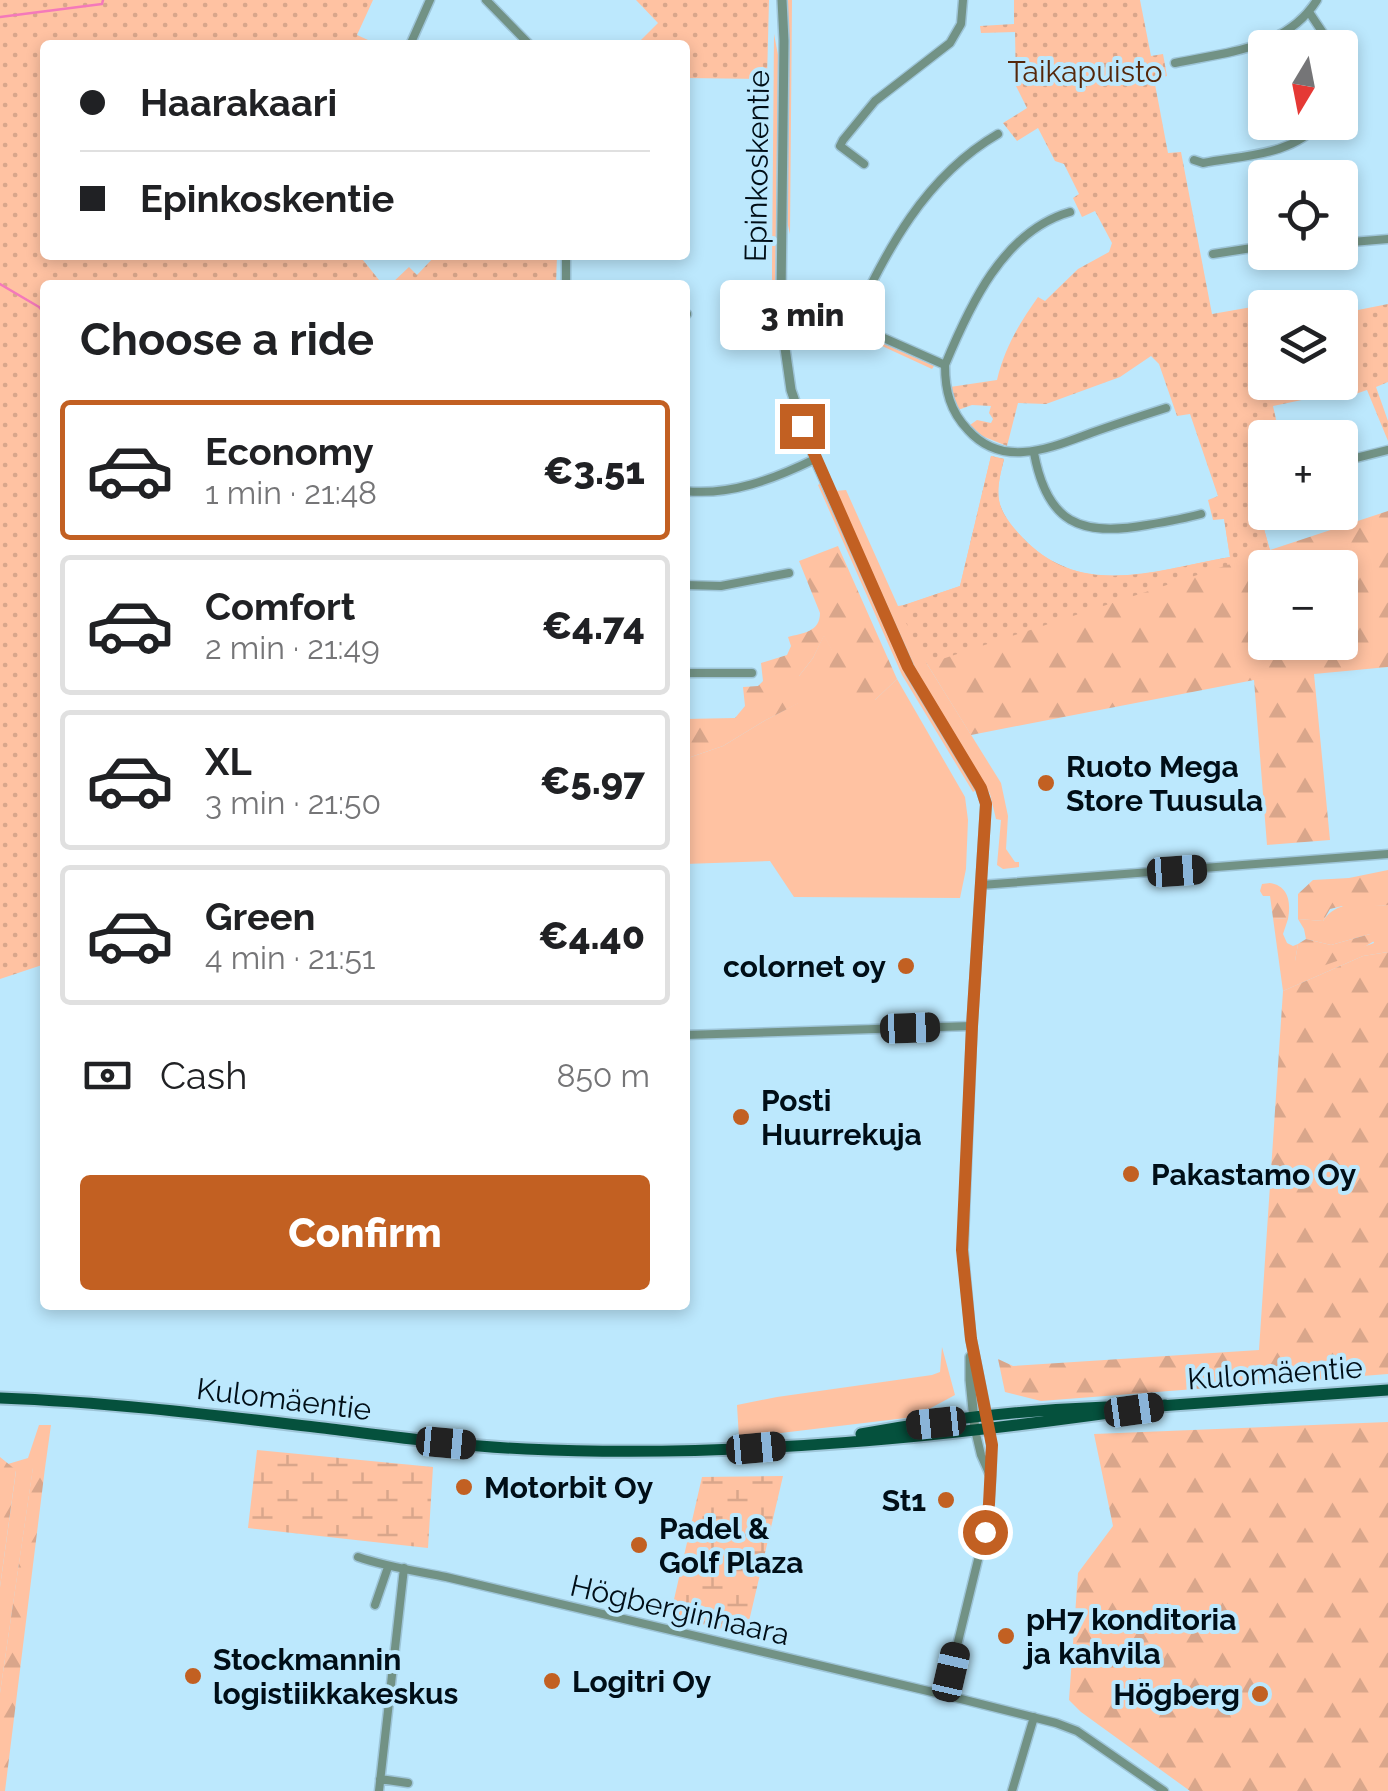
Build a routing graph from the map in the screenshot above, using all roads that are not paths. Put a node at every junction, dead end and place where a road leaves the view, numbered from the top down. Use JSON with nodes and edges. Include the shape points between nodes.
{"nodes":[{"id":1,"x":430,"y":0,"type":"edge"},
{"id":2,"x":486,"y":0,"type":"edge"},
{"id":3,"x":782,"y":0,"type":"edge"},
{"id":4,"x":963,"y":0,"type":"edge"},
{"id":5,"x":1317,"y":0,"type":"edge"},
{"id":6,"x":1309,"y":12,"type":"junction"},
{"id":7,"x":1321,"y":30,"type":"edge"},
{"id":8,"x":412,"y":40,"type":"edge"},
{"id":9,"x":525,"y":40,"type":"edge"},
{"id":10,"x":1175,"y":63,"type":"dead end"},
{"id":11,"x":998,"y":134,"type":"dead end"},
{"id":12,"x":1300,"y":140,"type":"edge"},
{"id":13,"x":1194,"y":160,"type":"dead end"},
{"id":14,"x":864,"y":164,"type":"dead end"},
{"id":15,"x":1070,"y":212,"type":"dead end"},
{"id":16,"x":1388,"y":239,"type":"edge"},
{"id":17,"x":1358,"y":242,"type":"edge"},
{"id":18,"x":1248,"y":249,"type":"edge"},
{"id":19,"x":1213,"y":254,"type":"dead end"},
{"id":20,"x":782,"y":315,"type":"junction"},
{"id":21,"x":852,"y":324,"type":"junction"},
{"id":22,"x":945,"y":366,"type":"junction"},
{"id":23,"x":1166,"y":408,"type":"dead end"},
{"id":24,"x":1388,"y":450,"type":"edge"},
{"id":25,"x":1034,"y":453,"type":"junction"},
{"id":26,"x":1358,"y":458,"type":"edge"},
{"id":27,"x":815,"y":459,"type":"junction"},
{"id":28,"x":690,"y":492,"type":"edge"},
{"id":29,"x":1201,"y":514,"type":"dead end"},
{"id":30,"x":789,"y":573,"type":"dead end"},
{"id":31,"x":690,"y":585,"type":"edge"},
{"id":32,"x":752,"y":672,"type":"dead end"},
{"id":33,"x":690,"y":673,"type":"edge"},
{"id":34,"x":1388,"y":854,"type":"edge"},
{"id":35,"x":981,"y":886,"type":"junction"},
{"id":36,"x":972,"y":1026,"type":"junction"},
{"id":37,"x":690,"y":1035,"type":"edge"},
{"id":38,"x":1388,"y":1390,"type":"edge"},
{"id":39,"x":0,"y":1398,"type":"edge"},
{"id":40,"x":981,"y":1423,"type":"junction"},
{"id":41,"x":358,"y":1557,"type":"dead end"},
{"id":42,"x":388,"y":1568,"type":"junction"},
{"id":43,"x":404,"y":1568,"type":"junction"},
{"id":44,"x":375,"y":1605,"type":"dead end"},
{"id":45,"x":945,"y":1695,"type":"junction"},
{"id":46,"x":1034,"y":1717,"type":"junction"},
{"id":47,"x":380,"y":1780,"type":"junction"},
{"id":48,"x":408,"y":1782,"type":"dead end"},
{"id":49,"x":379,"y":1791,"type":"edge"},
{"id":50,"x":1012,"y":1791,"type":"edge"},
{"id":51,"x":1164,"y":1791,"type":"edge"}],
"edges":[{"from":1,"to":8,"type":"street"},
{"from":2,"to":9,"type":"street"},
{"from":3,"to":20,"type":"street","name":"Epinkoskentie"},
{"from":4,"to":14,"type":"street","via":[[961,24],[950,43],[875,102],[840,146]]},
{"from":5,"to":6,"type":"street"},
{"from":6,"to":7,"type":"street"},
{"from":6,"to":10,"type":"street","via":[[1261,44]]},
{"from":11,"to":21,"type":"street","via":[[917,206]]},
{"from":12,"to":13,"type":"street"},
{"from":15,"to":22,"type":"street","via":[[1051,217],[996,268]]},
{"from":16,"to":17,"type":"street"},
{"from":18,"to":19,"type":"street"},
{"from":20,"to":21,"type":"street"},
{"from":20,"to":27,"type":"street","name":"Epinkoskentie","via":[[791,390]]},
{"from":21,"to":22,"type":"street"},
{"from":22,"to":25,"type":"street","via":[[951,405],[973,436],[999,450]]},
{"from":23,"to":25,"type":"street"},
{"from":24,"to":26,"type":"street"},
{"from":25,"to":29,"type":"street","via":[[1047,496],[1066,517],[1092,530]]},
{"from":27,"to":28,"type":"street","via":[[732,490]]},
{"from":27,"to":35,"type":"street","name":"Epinkoskentie","via":[[908,667],[984,794]]},
{"from":30,"to":31,"type":"street"},
{"from":32,"to":33,"type":"street"},
{"from":34,"to":35,"type":"street"},
{"from":35,"to":36,"type":"street","name":"Epinkoskentie"},
{"from":36,"to":37,"type":"street"},
{"from":36,"to":40,"type":"street","name":"Epinkoskentie","via":[[962,1250]]},
{"from":38,"to":40,"type":"main road","name":"Kulomäentie","via":[[1065,1409]]},
{"from":39,"to":40,"type":"main road","name":"Kulomäentie","via":[[522,1449],[651,1452],[803,1444]]},
{"from":40,"to":45,"type":"street","via":[[978,1446],[989,1474],[989,1504]]},
{"from":41,"to":42,"type":"street"},
{"from":42,"to":43,"type":"street","name":"Högberginhaara"},
{"from":42,"to":44,"type":"street"},
{"from":43,"to":45,"type":"street","name":"Högberginhaara"},
{"from":43,"to":47,"type":"street"},
{"from":45,"to":46,"type":"street","name":"Högberginhaara"},
{"from":46,"to":50,"type":"street"},
{"from":46,"to":51,"type":"street","name":"Högberginhaara","via":[[1077,1731]]},
{"from":47,"to":48,"type":"street"},
{"from":47,"to":49,"type":"street"}]}
